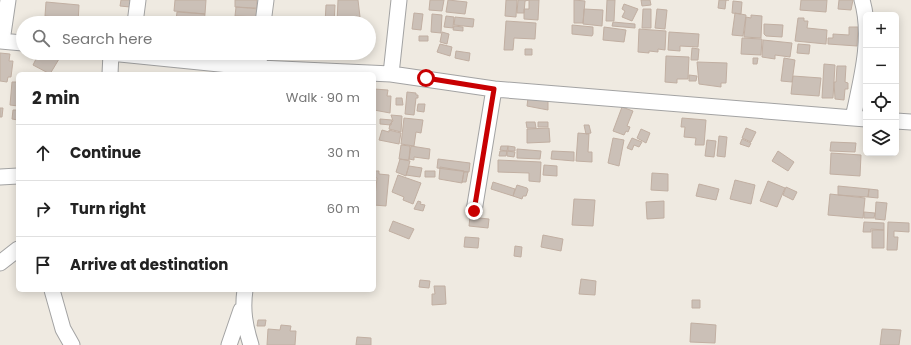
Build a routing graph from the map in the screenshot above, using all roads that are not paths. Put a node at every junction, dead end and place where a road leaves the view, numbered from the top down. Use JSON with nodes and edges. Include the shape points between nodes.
{"nodes":[{"id":1,"x":8,"y":0,"type":"edge"},
{"id":2,"x":138,"y":0,"type":"edge"},
{"id":3,"x":266,"y":0,"type":"edge"},
{"id":4,"x":399,"y":0,"type":"edge"},
{"id":5,"x":862,"y":0,"type":"edge"},
{"id":6,"x":136,"y":16,"type":"edge"},
{"id":7,"x":264,"y":16,"type":"edge"},
{"id":8,"x":1,"y":41,"type":"edge"},
{"id":9,"x":16,"y":43,"type":"edge"},
{"id":10,"x":110,"y":60,"type":"edge"},
{"id":11,"x":201,"y":60,"type":"edge"},
{"id":12,"x":259,"y":65,"type":"edge"},
{"id":13,"x":110,"y":72,"type":"edge"},
{"id":14,"x":362,"y":72,"type":"edge"},
{"id":15,"x":376,"y":73,"type":"edge"},
{"id":16,"x":391,"y":74,"type":"junction"},
{"id":17,"x":494,"y":89,"type":"junction"},
{"id":18,"x":860,"y":118,"type":"edge"},
{"id":19,"x":899,"y":121,"type":"edge"},
{"id":20,"x":911,"y":122,"type":"edge"},
{"id":21,"x":16,"y":176,"type":"edge"},
{"id":22,"x":0,"y":177,"type":"edge"},
{"id":23,"x":474,"y":211,"type":"dead end"},
{"id":24,"x":16,"y":251,"type":"edge"},
{"id":25,"x":0,"y":263,"type":"edge"},
{"id":26,"x":53,"y":292,"type":"edge"},
{"id":27,"x":244,"y":292,"type":"edge"},
{"id":28,"x":242,"y":306,"type":"junction"},
{"id":29,"x":72,"y":345,"type":"edge"},
{"id":30,"x":229,"y":345,"type":"edge"},
{"id":31,"x":252,"y":345,"type":"edge"}],
"edges":[{"from":1,"to":8,"type":"street"},
{"from":2,"to":6,"type":"street"},
{"from":3,"to":7,"type":"street"},
{"from":4,"to":16,"type":"street"},
{"from":5,"to":18,"type":"street","via":[[865,11],[865,58]]},
{"from":8,"to":9,"type":"street"},
{"from":10,"to":13,"type":"street"},
{"from":11,"to":12,"type":"street"},
{"from":12,"to":14,"type":"street"},
{"from":15,"to":16,"type":"street"},
{"from":16,"to":17,"type":"street"},
{"from":17,"to":18,"type":"street"},
{"from":17,"to":23,"type":"street"},
{"from":19,"to":20,"type":"street"},
{"from":21,"to":22,"type":"street"},
{"from":24,"to":25,"type":"street"},
{"from":26,"to":29,"type":"street","via":[[63,328]]},
{"from":27,"to":28,"type":"street"},
{"from":28,"to":30,"type":"street"},
{"from":28,"to":31,"type":"street","via":[[244,323]]}]}
